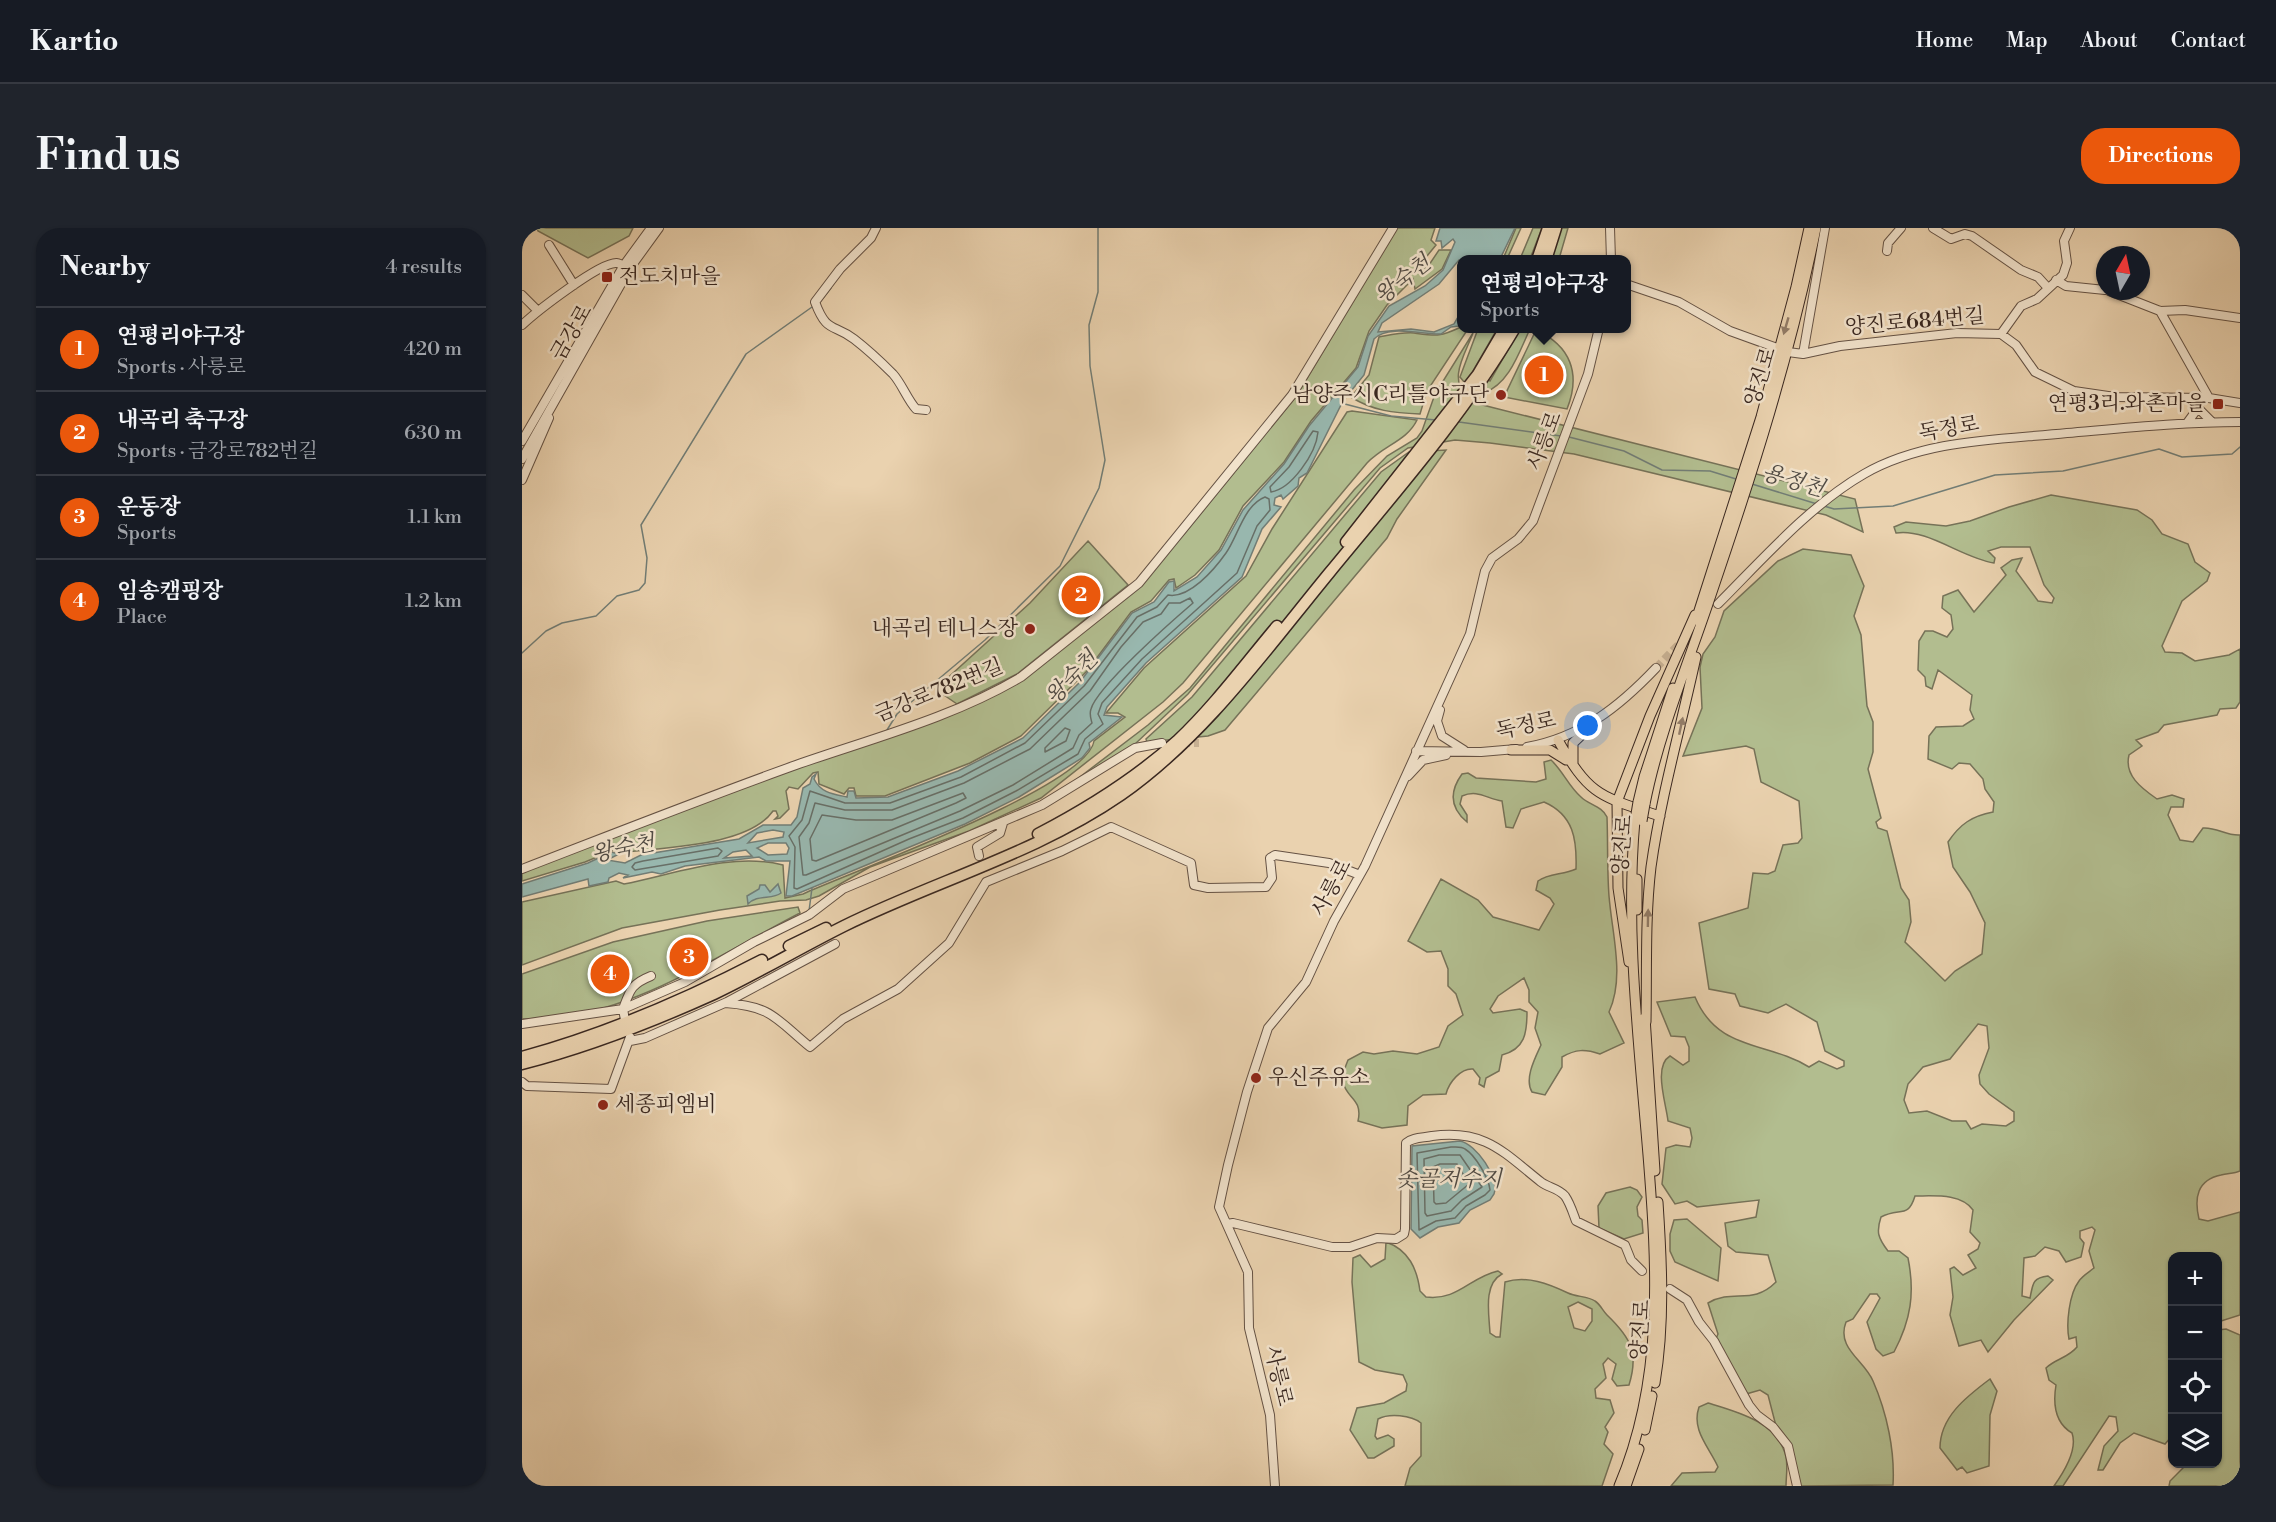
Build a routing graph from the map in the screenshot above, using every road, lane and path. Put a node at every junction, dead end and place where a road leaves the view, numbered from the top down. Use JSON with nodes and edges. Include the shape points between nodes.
{"nodes":[{"id":1,"x":651,"y":228,"type":"edge"},
{"id":2,"x":659,"y":228,"type":"edge"},
{"id":3,"x":876,"y":228,"type":"edge"},
{"id":4,"x":1393,"y":228,"type":"edge"},
{"id":5,"x":1548,"y":228,"type":"edge"},
{"id":6,"x":1556,"y":228,"type":"edge"},
{"id":7,"x":1610,"y":228,"type":"edge"},
{"id":8,"x":1809,"y":228,"type":"edge"},
{"id":9,"x":1816,"y":228,"type":"edge"},
{"id":10,"x":1825,"y":228,"type":"edge"},
{"id":11,"x":1901,"y":228,"type":"edge"},
{"id":12,"x":1933,"y":228,"type":"edge"},
{"id":13,"x":2070,"y":228,"type":"edge"},
{"id":14,"x":549,"y":245,"type":"dead end"},
{"id":15,"x":1887,"y":251,"type":"dead end"},
{"id":16,"x":1539,"y":255,"type":"edge"},
{"id":17,"x":1548,"y":255,"type":"edge"},
{"id":18,"x":1611,"y":255,"type":"edge"},
{"id":19,"x":627,"y":267,"type":"junction"},
{"id":20,"x":2056,"y":280,"type":"junction"},
{"id":21,"x":574,"y":285,"type":"junction"},
{"id":22,"x":1631,"y":286,"type":"edge"},
{"id":23,"x":2048,"y":288,"type":"junction"},
{"id":24,"x":2096,"y":289,"type":"edge"},
{"id":25,"x":522,"y":295,"type":"edge"},
{"id":26,"x":2132,"y":300,"type":"edge"},
{"id":27,"x":538,"y":310,"type":"junction"},
{"id":28,"x":2160,"y":311,"type":"junction"},
{"id":29,"x":2240,"y":318,"type":"edge"},
{"id":30,"x":522,"y":325,"type":"edge"},
{"id":31,"x":1502,"y":333,"type":"edge"},
{"id":32,"x":1511,"y":333,"type":"edge"},
{"id":33,"x":1598,"y":333,"type":"edge"},
{"id":34,"x":2001,"y":334,"type":"junction"},
{"id":35,"x":1783,"y":351,"type":"junction"},
{"id":36,"x":1803,"y":354,"type":"junction"},
{"id":37,"x":1481,"y":376,"type":"junction"},
{"id":38,"x":560,"y":390,"type":"junction"},
{"id":39,"x":2209,"y":398,"type":"junction"},
{"id":40,"x":2240,"y":403,"type":"edge"},
{"id":41,"x":2198,"y":404,"type":"junction"},
{"id":42,"x":926,"y":410,"type":"dead end"},
{"id":43,"x":2212,"y":422,"type":"junction"},
{"id":44,"x":2240,"y":422,"type":"edge"},
{"id":45,"x":2187,"y":423,"type":"junction"},
{"id":46,"x":2198,"y":423,"type":"junction"},
{"id":47,"x":522,"y":441,"type":"edge"},
{"id":48,"x":522,"y":459,"type":"edge"},
{"id":49,"x":1414,"y":463,"type":"junction"},
{"id":50,"x":522,"y":480,"type":"edge"},
{"id":51,"x":1707,"y":597,"type":"junction"},
{"id":52,"x":1718,"y":604,"type":"dead end"},
{"id":53,"x":1656,"y":668,"type":"tunnel mouth"},
{"id":54,"x":1447,"y":687,"type":"junction"},
{"id":55,"x":1596,"y":722,"type":"junction"},
{"id":56,"x":1558,"y":740,"type":"junction"},
{"id":57,"x":1162,"y":743,"type":"dead end"},
{"id":58,"x":1512,"y":750,"type":"junction"},
{"id":59,"x":1416,"y":751,"type":"junction"},
{"id":60,"x":1468,"y":752,"type":"junction"},
{"id":61,"x":1574,"y":769,"type":"junction"},
{"id":62,"x":1397,"y":791,"type":"junction"},
{"id":63,"x":1617,"y":802,"type":"junction"},
{"id":64,"x":1660,"y":816,"type":"junction"},
{"id":65,"x":1638,"y":821,"type":"junction"},
{"id":66,"x":1003,"y":823,"type":"junction"},
{"id":67,"x":979,"y":856,"type":"dead end"},
{"id":68,"x":522,"y":870,"type":"edge"},
{"id":69,"x":987,"y":870,"type":"dead end"},
{"id":70,"x":1360,"y":875,"type":"junction"},
{"id":71,"x":992,"y":879,"type":"junction"},
{"id":72,"x":835,"y":944,"type":"dead end"},
{"id":73,"x":651,"y":976,"type":"dead end"},
{"id":74,"x":725,"y":1003,"type":"junction"},
{"id":75,"x":623,"y":1009,"type":"junction"},
{"id":76,"x":625,"y":1020,"type":"dead end"},
{"id":77,"x":522,"y":1024,"type":"edge"},
{"id":78,"x":1639,"y":1027,"type":"junction"},
{"id":79,"x":1646,"y":1039,"type":"junction"},
{"id":80,"x":522,"y":1057,"type":"edge"},
{"id":81,"x":522,"y":1064,"type":"edge"},
{"id":82,"x":522,"y":1082,"type":"edge"},
{"id":83,"x":1227,"y":1224,"type":"junction"},
{"id":84,"x":1642,"y":1271,"type":"dead end"},
{"id":85,"x":1670,"y":1289,"type":"dead end"},
{"id":86,"x":1275,"y":1486,"type":"edge"},
{"id":87,"x":1619,"y":1486,"type":"edge"},
{"id":88,"x":1626,"y":1486,"type":"edge"},
{"id":89,"x":1797,"y":1486,"type":"edge"}],
"edges":[{"from":1,"to":19,"type":"street","name":"금강로"},
{"from":2,"to":19,"type":"street","name":"금강로"},
{"from":3,"to":42,"type":"street","via":[[815,302],[829,328],[853,337],[894,376],[916,409]]},
{"from":4,"to":68,"type":"street","name":"금강로782번길","via":[[1292,394],[1146,574],[1124,597],[1021,677],[941,714],[792,766]]},
{"from":5,"to":16,"type":"highway"},
{"from":6,"to":17,"type":"highway"},
{"from":7,"to":18,"type":"street"},
{"from":8,"to":35,"type":"main road","name":"양진로","one_way":true},
{"from":9,"to":35,"type":"main road","name":"양진로"},
{"from":10,"to":36,"type":"street"},
{"from":11,"to":15,"type":"street","via":[[1888,243]]},
{"from":12,"to":23,"type":"street","via":[[1951,239],[1972,236],[2021,270],[2038,277]]},
{"from":13,"to":20,"type":"street","via":[[2064,241],[2067,263]]},
{"from":14,"to":21,"type":"street"},
{"from":19,"to":21,"type":"street","via":[[610,264]]},
{"from":19,"to":38,"type":"street","name":"금강로"},
{"from":19,"to":47,"type":"street","name":"금강로"},
{"from":20,"to":23,"type":"street"},
{"from":20,"to":24,"type":"street","via":[[2066,286]]},
{"from":21,"to":27,"type":"street"},
{"from":22,"to":35,"type":"street","name":"양진로684번길","via":[[1679,302],[1730,331]]},
{"from":23,"to":34,"type":"street","via":[[2037,299],[2021,306]]},
{"from":25,"to":27,"type":"street"},
{"from":26,"to":28,"type":"street"},
{"from":27,"to":30,"type":"street"},
{"from":28,"to":29,"type":"street","via":[[2185,310]]},
{"from":28,"to":39,"type":"street"},
{"from":31,"to":37,"type":"highway"},
{"from":32,"to":37,"type":"highway"},
{"from":33,"to":54,"type":"street","name":"사릉로","via":[[1588,374],[1533,521],[1518,539],[1492,558],[1485,571],[1470,634]]},
{"from":34,"to":36,"type":"street","name":"양진로684번길","via":[[1957,333]]},
{"from":34,"to":41,"type":"street","name":"양진로684번길","via":[[2016,345],[2035,372],[2074,391]]},
{"from":35,"to":36,"type":"street","name":"양진로684번길"},
{"from":35,"to":51,"type":"main road","name":"양진로"},
{"from":37,"to":49,"type":"highway"},
{"from":38,"to":48,"type":"street","name":"금강로"},
{"from":38,"to":50,"type":"street"},
{"from":39,"to":40,"type":"street","name":"양진로684번길"},
{"from":39,"to":41,"type":"street","name":"양진로684번길"},
{"from":41,"to":43,"type":"street"},
{"from":41,"to":45,"type":"street"},
{"from":41,"to":46,"type":"street"},
{"from":43,"to":44,"type":"street","name":"독정로"},
{"from":43,"to":46,"type":"street","name":"독정로"},
{"from":45,"to":46,"type":"street","name":"독정로"},
{"from":45,"to":52,"type":"street","name":"독정로","via":[[1951,445],[1892,461],[1848,484]]},
{"from":49,"to":80,"type":"highway","via":[[1179,739],[1097,801],[1039,833],[868,908],[678,1001]]},
{"from":49,"to":81,"type":"highway","via":[[1213,714],[1168,758],[1121,795],[1059,831],[848,924],[715,993],[599,1041]]},
{"from":51,"to":63,"type":"main road","via":[[1655,705]]},
{"from":64,"to":51,"type":"main road","one_way":true},
{"from":51,"to":65,"type":"main road","name":"양진로","bridge":true,"via":[[1652,749]]},
{"from":53,"to":55,"type":"street","name":"독정로"},
{"from":54,"to":59,"type":"street","name":"사릉로"},
{"from":54,"to":60,"type":"street","via":[[1437,721],[1439,731],[1446,741]]},
{"from":55,"to":56,"type":"street","name":"독정로"},
{"from":55,"to":61,"type":"main road","via":[[1573,743]]},
{"from":56,"to":58,"type":"street","name":"독정로"},
{"from":56,"to":61,"type":"main road"},
{"from":57,"to":66,"type":"street","via":[[1135,748],[1042,805]]},
{"from":58,"to":60,"type":"street","name":"독정로"},
{"from":58,"to":61,"type":"main road","via":[[1550,750]]},
{"from":59,"to":60,"type":"street","name":"독정로"},
{"from":59,"to":62,"type":"street","name":"사릉로"},
{"from":60,"to":62,"type":"street","via":[[1423,760]]},
{"from":61,"to":63,"type":"main road","via":[[1595,791]]},
{"from":62,"to":70,"type":"street","name":"사릉로"},
{"from":63,"to":64,"type":"main road"},
{"from":63,"to":78,"type":"main road","via":[[1618,888]]},
{"from":79,"to":64,"type":"main road","one_way":true,"via":[[1648,904]]},
{"from":65,"to":78,"type":"main road","name":"양진로","via":[[1630,898]]},
{"from":65,"to":79,"type":"main road","name":"양진로","via":[[1637,908]]},
{"from":66,"to":67,"type":"street","via":[[1000,833],[977,847]]},
{"from":66,"to":75,"type":"street","via":[[843,888],[809,915],[685,982]]},
{"from":69,"to":71,"type":"street"},
{"from":70,"to":71,"type":"street","via":[[1329,863],[1275,855],[1270,858],[1272,878],[1266,887],[1208,888],[1194,885],[1191,863],[1111,827]]},
{"from":70,"to":83,"type":"street","name":"사릉로","via":[[1306,982],[1268,1028],[1247,1092],[1219,1207]]},
{"from":71,"to":74,"type":"street","via":[[986,882],[949,943],[898,989],[843,1019],[810,1047],[788,1025],[762,1008]]},
{"from":72,"to":74,"type":"street"},
{"from":73,"to":75,"type":"street","via":[[629,989]]},
{"from":74,"to":82,"type":"street","via":[[645,1038],[630,1037],[610,1089],[527,1086]]},
{"from":75,"to":76,"type":"street"},
{"from":75,"to":77,"type":"street"},
{"from":78,"to":87,"type":"main road","name":"양진로","via":[[1654,1252],[1654,1335],[1641,1421]]},
{"from":79,"to":88,"type":"main road","name":"양진로","via":[[1662,1310],[1660,1353],[1649,1414]]},
{"from":83,"to":84,"type":"street","via":[[1332,1247],[1350,1247],[1377,1238],[1396,1239],[1405,1229],[1406,1143],[1444,1135],[1474,1136],[1524,1166],[1543,1184],[1557,1189],[1566,1197],[1576,1221],[1625,1245],[1631,1260]]},
{"from":83,"to":86,"type":"street","name":"사릉로","via":[[1248,1272],[1249,1328],[1270,1415]]},
{"from":85,"to":89,"type":"street","via":[[1687,1300],[1757,1415],[1784,1439]]}]}
